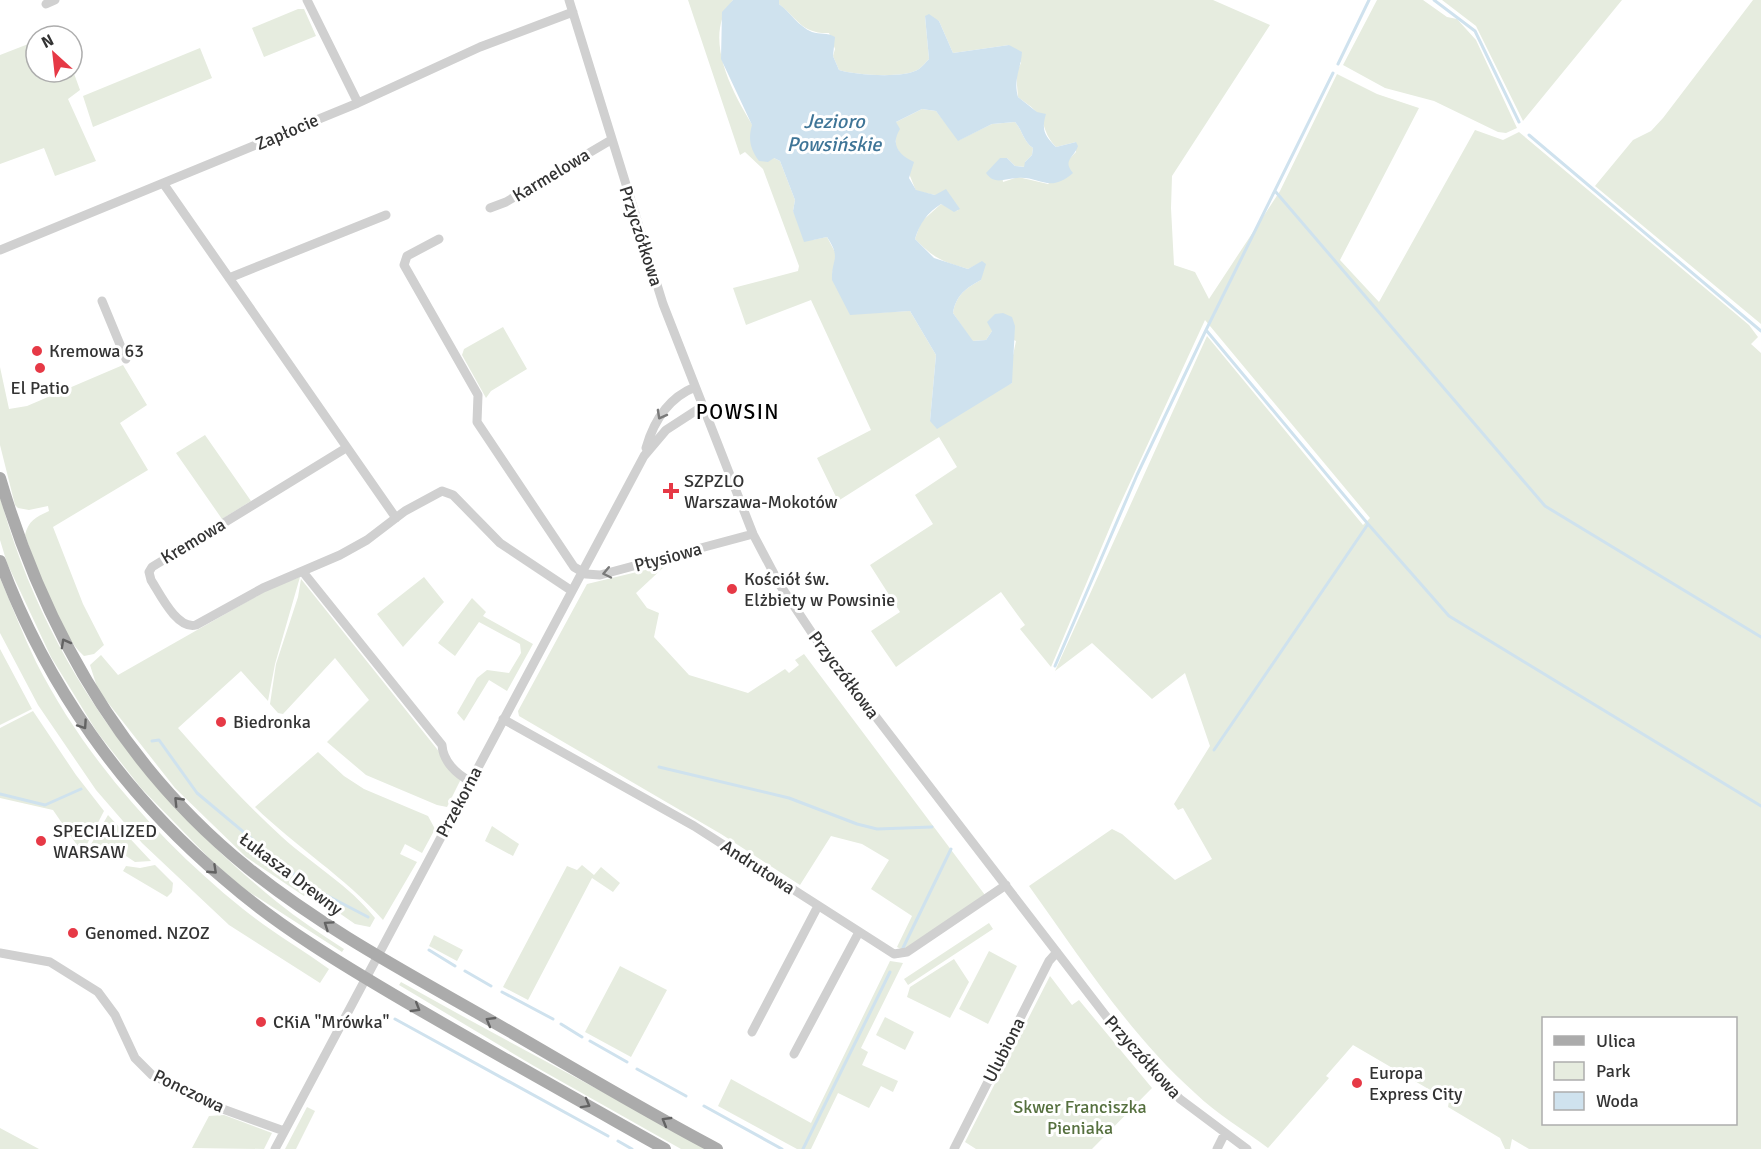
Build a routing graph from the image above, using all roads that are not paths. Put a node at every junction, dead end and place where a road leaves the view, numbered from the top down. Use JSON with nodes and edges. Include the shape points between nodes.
{"nodes":[{"id":1,"x":307,"y":0,"type":"edge"},
{"id":2,"x":569,"y":0,"type":"edge"},
{"id":3,"x":573,"y":12,"type":"junction"},
{"id":4,"x":358,"y":103,"type":"junction"},
{"id":5,"x":611,"y":140,"type":"junction"},
{"id":6,"x":163,"y":183,"type":"junction"},
{"id":7,"x":490,"y":208,"type":"dead end"},
{"id":8,"x":386,"y":215,"type":"dead end"},
{"id":9,"x":439,"y":238,"type":"dead end"},
{"id":10,"x":0,"y":250,"type":"edge"},
{"id":11,"x":229,"y":278,"type":"junction"},
{"id":12,"x":102,"y":302,"type":"dead end"},
{"id":13,"x":126,"y":359,"type":"dead end"},
{"id":14,"x":695,"y":387,"type":"junction"},
{"id":15,"x":703,"y":406,"type":"junction"},
{"id":16,"x":346,"y":448,"type":"junction"},
{"id":17,"x":644,"y":456,"type":"junction"},
{"id":18,"x":0,"y":478,"type":"edge"},
{"id":19,"x":396,"y":518,"type":"junction"},
{"id":20,"x":753,"y":534,"type":"junction"},
{"id":21,"x":0,"y":561,"type":"edge"},
{"id":22,"x":303,"y":572,"type":"junction"},
{"id":23,"x":582,"y":573,"type":"junction"},
{"id":24,"x":572,"y":591,"type":"junction"},
{"id":25,"x":503,"y":719,"type":"junction"},
{"id":26,"x":470,"y":781,"type":"junction"},
{"id":27,"x":1006,"y":885,"type":"junction"},
{"id":28,"x":818,"y":906,"type":"junction"},
{"id":29,"x":859,"y":932,"type":"junction"},
{"id":30,"x":1057,"y":952,"type":"junction"},
{"id":31,"x":0,"y":953,"type":"edge"},
{"id":32,"x":378,"y":956,"type":"junction"},
{"id":33,"x":366,"y":979,"type":"junction"},
{"id":34,"x":752,"y":1032,"type":"dead end"},
{"id":35,"x":794,"y":1054,"type":"dead end"},
{"id":36,"x":284,"y":1131,"type":"junction"},
{"id":37,"x":1225,"y":1134,"type":"junction"},
{"id":38,"x":275,"y":1149,"type":"edge"},
{"id":39,"x":665,"y":1149,"type":"edge"},
{"id":40,"x":717,"y":1149,"type":"edge"},
{"id":41,"x":954,"y":1149,"type":"edge"},
{"id":42,"x":1217,"y":1149,"type":"edge"},
{"id":43,"x":1246,"y":1149,"type":"edge"}],
"edges":[{"from":1,"to":4,"type":"street"},
{"from":2,"to":3,"type":"street","name":"Przyczółkowa"},
{"from":3,"to":4,"type":"street","name":"Zapłocie","via":[[480,47]]},
{"from":3,"to":5,"type":"street","name":"Przyczółkowa"},
{"from":4,"to":6,"type":"street","name":"Zapłocie"},
{"from":5,"to":7,"type":"street","name":"Karmelowa"},
{"from":5,"to":14,"type":"street","name":"Przyczółkowa","via":[[650,270]]},
{"from":6,"to":10,"type":"street","name":"Zapłocie"},
{"from":6,"to":11,"type":"street"},
{"from":8,"to":11,"type":"street"},
{"from":9,"to":23,"type":"street","via":[[407,256],[404,265],[478,395],[477,422],[574,567]]},
{"from":11,"to":16,"type":"street"},
{"from":12,"to":13,"type":"street"},
{"from":14,"to":15,"type":"street","name":"Przyczółkowa"},
{"from":14,"to":17,"type":"street","name":"Przekorna","one_way":true,"via":[[666,405]]},
{"from":15,"to":17,"type":"street","name":"Przekorna","via":[[666,430]]},
{"from":15,"to":20,"type":"street","name":"Przyczółkowa"},
{"from":16,"to":19,"type":"street"},
{"from":16,"to":22,"type":"street","name":"Kremowa","via":[[149,572],[181,622],[189,626]]},
{"from":17,"to":23,"type":"street","name":"Przekorna"},
{"from":32,"to":18,"type":"main road","name":"Łukasza Drewny","one_way":true,"via":[[248,868],[157,780],[95,696],[55,624],[31,573]]},
{"from":19,"to":22,"type":"street","name":"Kremowa","via":[[367,540]]},
{"from":19,"to":24,"type":"street","name":"Kremowa","via":[[438,492],[451,493],[500,543]]},
{"from":20,"to":23,"type":"street","name":"Ptysiowa","one_way":true,"via":[[600,575]]},
{"from":20,"to":27,"type":"street","name":"Przyczółkowa","via":[[805,623]]},
{"from":21,"to":33,"type":"main road","one_way":true,"via":[[36,646],[111,763],[161,820],[236,889]]},
{"from":22,"to":26,"type":"street","via":[[442,745],[443,755],[460,776]]},
{"from":23,"to":24,"type":"street","name":"Przekorna"},
{"from":24,"to":25,"type":"street","name":"Przekorna"},
{"from":25,"to":26,"type":"street","name":"Przekorna"},
{"from":25,"to":28,"type":"street","name":"Andrutowa","via":[[694,826]]},
{"from":26,"to":32,"type":"street","name":"Przekorna"},
{"from":27,"to":29,"type":"street","name":"Andrutowa","via":[[902,954],[894,954]]},
{"from":27,"to":30,"type":"street","name":"Przyczółkowa"},
{"from":28,"to":29,"type":"street","name":"Andrutowa"},
{"from":28,"to":34,"type":"street"},
{"from":29,"to":35,"type":"street"},
{"from":30,"to":37,"type":"street","name":"Przyczółkowa","via":[[1149,1069]]},
{"from":30,"to":41,"type":"street","name":"Ulubiona"},
{"from":31,"to":36,"type":"street","name":"Ponczowa","via":[[50,962],[98,992],[116,1015],[135,1058],[152,1075],[220,1108]]},
{"from":32,"to":33,"type":"street","name":"Przekorna"},
{"from":40,"to":32,"type":"main road","name":"Łukasza Drewny","one_way":true},
{"from":33,"to":36,"type":"street","name":"Przekorna"},
{"from":33,"to":39,"type":"main road","one_way":true},
{"from":36,"to":38,"type":"street","name":"Przekorna"},
{"from":37,"to":42,"type":"street"},
{"from":37,"to":43,"type":"street","name":"Przyczółkowa"}]}
